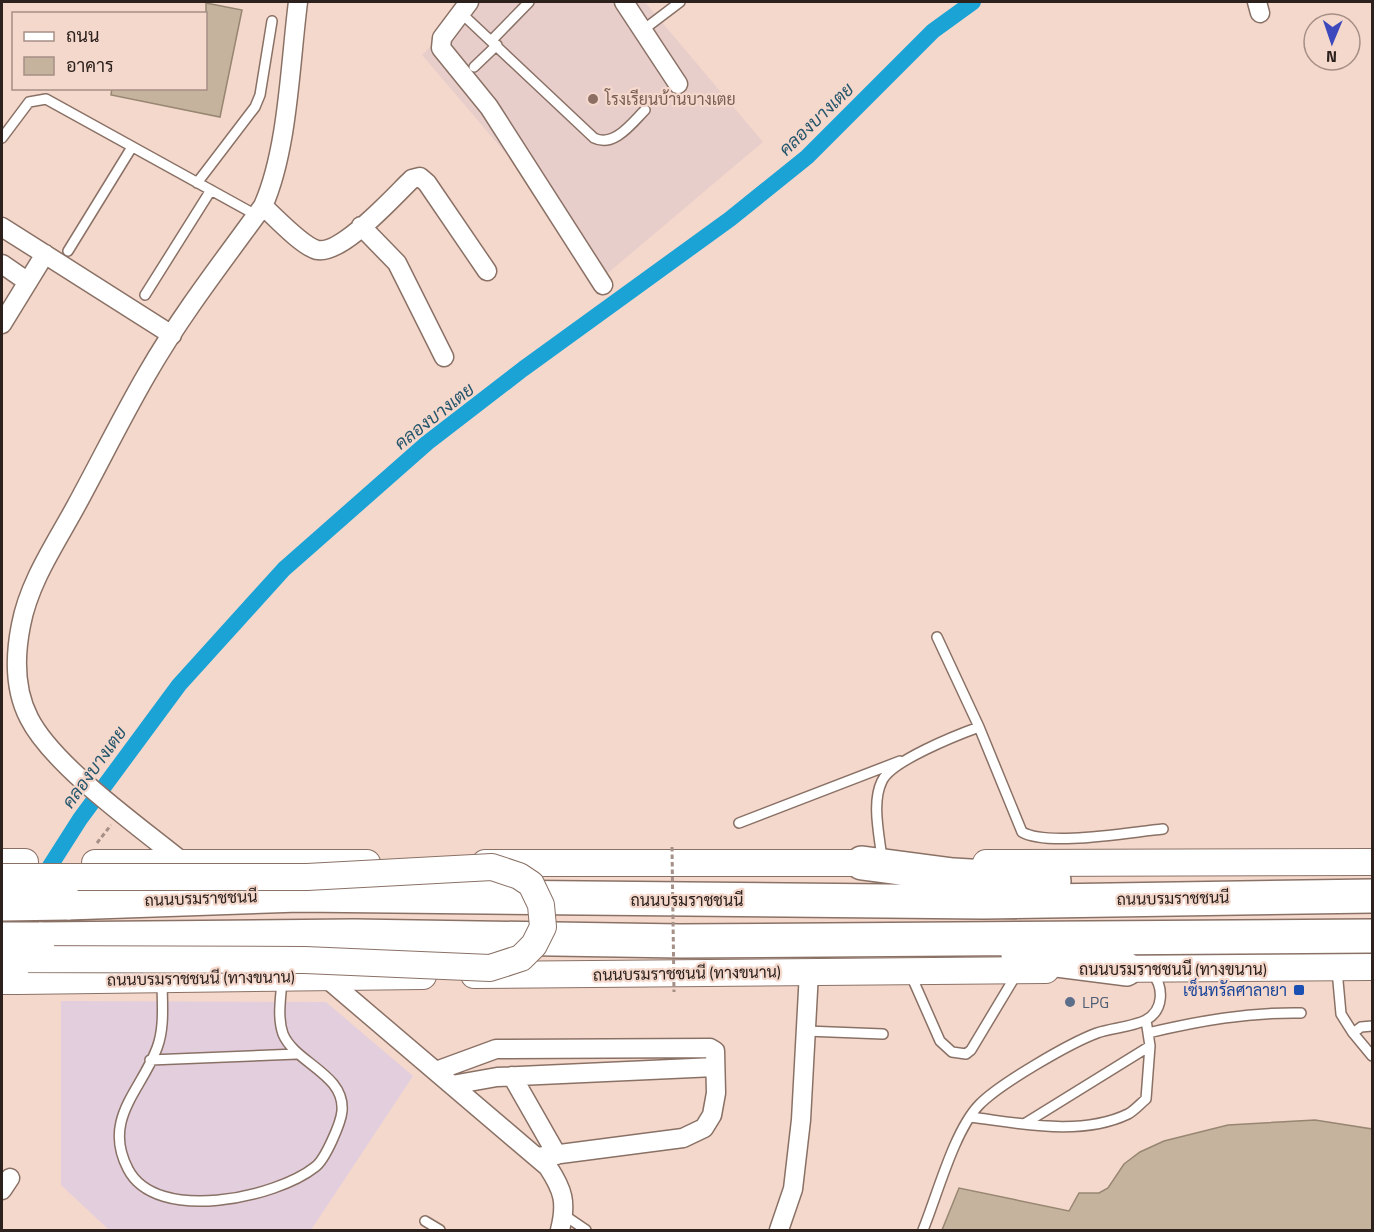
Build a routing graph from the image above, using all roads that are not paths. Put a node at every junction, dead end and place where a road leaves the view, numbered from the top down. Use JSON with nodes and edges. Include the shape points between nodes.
{"nodes":[{"id":1,"x":298,"y":2,"type":"edge"},
{"id":2,"x":529,"y":2,"type":"edge"},
{"id":3,"x":624,"y":2,"type":"edge"},
{"id":4,"x":680,"y":2,"type":"edge"},
{"id":5,"x":459,"y":5,"type":"edge"},
{"id":6,"x":272,"y":21,"type":"dead end"},
{"id":7,"x":643,"y":30,"type":"junction"},
{"id":8,"x":494,"y":43,"type":"junction"},
{"id":9,"x":474,"y":67,"type":"dead end"},
{"id":10,"x":678,"y":84,"type":"dead end"},
{"id":11,"x":645,"y":110,"type":"dead end"},
{"id":12,"x":2,"y":138,"type":"edge"},
{"id":13,"x":132,"y":147,"type":"junction"},
{"id":14,"x":197,"y":183,"type":"junction"},
{"id":15,"x":211,"y":190,"type":"junction"},
{"id":16,"x":259,"y":211,"type":"junction"},
{"id":17,"x":362,"y":226,"type":"junction"},
{"id":18,"x":2,"y":227,"type":"edge"},
{"id":19,"x":68,"y":251,"type":"dead end"},
{"id":20,"x":45,"y":254,"type":"junction"},
{"id":21,"x":2,"y":264,"type":"edge"},
{"id":22,"x":487,"y":271,"type":"dead end"},
{"id":23,"x":27,"y":282,"type":"junction"},
{"id":24,"x":603,"y":285,"type":"dead end"},
{"id":25,"x":145,"y":296,"type":"dead end"},
{"id":26,"x":2,"y":324,"type":"edge"},
{"id":27,"x":172,"y":335,"type":"junction"},
{"id":28,"x":444,"y":357,"type":"dead end"},
{"id":29,"x":937,"y":637,"type":"dead end"},
{"id":30,"x":979,"y":727,"type":"junction"},
{"id":31,"x":910,"y":757,"type":"junction"},
{"id":32,"x":739,"y":823,"type":"dead end"},
{"id":33,"x":1163,"y":829,"type":"dead end"},
{"id":34,"x":13,"y":862,"type":"edge"},
{"id":35,"x":1372,"y":862,"type":"edge"},
{"id":36,"x":184,"y":863,"type":"junction"},
{"id":37,"x":872,"y":863,"type":"junction"},
{"id":38,"x":2,"y":878,"type":"edge"},
{"id":39,"x":1372,"y":896,"type":"edge"},
{"id":40,"x":1200,"y":897,"type":"junction"},
{"id":41,"x":2,"y":904,"type":"edge"},
{"id":42,"x":1372,"y":936,"type":"edge"},
{"id":43,"x":2,"y":939,"type":"edge"},
{"id":44,"x":897,"y":939,"type":"junction"},
{"id":45,"x":2,"y":959,"type":"edge"},
{"id":46,"x":1372,"y":967,"type":"edge"},
{"id":47,"x":1337,"y":968,"type":"junction"},
{"id":48,"x":1137,"y":969,"type":"junction"},
{"id":49,"x":1019,"y":970,"type":"junction"},
{"id":50,"x":909,"y":971,"type":"junction"},
{"id":51,"x":809,"y":972,"type":"junction"},
{"id":52,"x":282,"y":977,"type":"junction"},
{"id":53,"x":325,"y":977,"type":"junction"},
{"id":54,"x":162,"y":979,"type":"junction"},
{"id":55,"x":10,"y":981,"type":"edge"},
{"id":56,"x":1301,"y":1013,"type":"dead end"},
{"id":57,"x":1146,"y":1020,"type":"junction"},
{"id":58,"x":1372,"y":1026,"type":"edge"},
{"id":59,"x":806,"y":1031,"type":"junction"},
{"id":60,"x":1148,"y":1033,"type":"junction"},
{"id":61,"x":1353,"y":1033,"type":"junction"},
{"id":62,"x":883,"y":1034,"type":"dead end"},
{"id":63,"x":1150,"y":1046,"type":"junction"},
{"id":64,"x":605,"y":1049,"type":"junction"},
{"id":65,"x":297,"y":1054,"type":"junction"},
{"id":66,"x":1372,"y":1056,"type":"edge"},
{"id":67,"x":150,"y":1060,"type":"junction"},
{"id":68,"x":715,"y":1067,"type":"junction"},
{"id":69,"x":436,"y":1071,"type":"junction"},
{"id":70,"x":604,"y":1072,"type":"junction"},
{"id":71,"x":512,"y":1076,"type":"junction"},
{"id":72,"x":452,"y":1085,"type":"junction"},
{"id":73,"x":970,"y":1116,"type":"junction"},
{"id":74,"x":1024,"y":1124,"type":"junction"},
{"id":75,"x":557,"y":1155,"type":"junction"},
{"id":76,"x":537,"y":1157,"type":"junction"},
{"id":77,"x":425,"y":1221,"type":"dead end"},
{"id":78,"x":562,"y":1223,"type":"edge"},
{"id":79,"x":440,"y":1230,"type":"edge"},
{"id":80,"x":586,"y":1230,"type":"edge"},
{"id":81,"x":779,"y":1230,"type":"edge"},
{"id":82,"x":923,"y":1230,"type":"edge"}],
"edges":[{"from":1,"to":16,"type":"street","via":[[278,164]]},
{"from":2,"to":8,"type":"lane"},
{"from":3,"to":7,"type":"street"},
{"from":4,"to":7,"type":"lane"},
{"from":5,"to":8,"type":"lane"},
{"from":5,"to":24,"type":"street","via":[[441,48],[489,107]]},
{"from":6,"to":14,"type":"lane","via":[[255,107]]},
{"from":7,"to":10,"type":"street"},
{"from":8,"to":9,"type":"lane"},
{"from":8,"to":11,"type":"lane","via":[[600,141],[617,136]]},
{"from":12,"to":13,"type":"lane","via":[[29,102],[45,99]]},
{"from":13,"to":14,"type":"lane"},
{"from":13,"to":19,"type":"lane"},
{"from":14,"to":15,"type":"lane"},
{"from":15,"to":16,"type":"lane"},
{"from":15,"to":25,"type":"lane"},
{"from":16,"to":17,"type":"street","via":[[316,250],[341,244]]},
{"from":16,"to":27,"type":"street"},
{"from":17,"to":22,"type":"street","via":[[412,179],[420,177]]},
{"from":17,"to":28,"type":"street","via":[[397,263]]},
{"from":18,"to":20,"type":"street"},
{"from":20,"to":23,"type":"street"},
{"from":20,"to":27,"type":"street"},
{"from":21,"to":23,"type":"street"},
{"from":23,"to":26,"type":"street"},
{"from":27,"to":36,"type":"street","via":[[147,373],[35,583],[21,623],[16,671],[29,718],[50,747]]},
{"from":29,"to":30,"type":"lane"},
{"from":30,"to":31,"type":"lane"},
{"from":30,"to":33,"type":"lane","via":[[1022,832],[1033,838],[1064,838]]},
{"from":31,"to":32,"type":"lane"},
{"from":31,"to":37,"type":"lane","via":[[882,780]]},
{"from":34,"to":36,"type":"main road"},
{"from":35,"to":37,"type":"main road"},
{"from":36,"to":37,"type":"main road"},
{"from":37,"to":40,"type":"highway","via":[[953,875]]},
{"from":38,"to":45,"type":"main road","bridge":true,"via":[[308,877],[492,867],[531,884],[543,915],[540,936],[522,957],[490,968],[305,960]]},
{"from":39,"to":40,"type":"highway","name":"ถนนบรมราชชนนี"},
{"from":40,"to":41,"type":"highway","name":"ถนนบรมราชชนนี","bridge":true,"via":[[971,902],[299,895]]},
{"from":42,"to":44,"type":"highway"},
{"from":43,"to":44,"type":"highway","bridge":true},
{"from":44,"to":48,"type":"highway"},
{"from":46,"to":47,"type":"main road","name":"ถนนบรมราชชนนี (ทางขนาน)"},
{"from":47,"to":48,"type":"main road","name":"ถนนบรมราชชนนี (ทางขนาน)"},
{"from":47,"to":61,"type":"lane","via":[[1341,1014]]},
{"from":48,"to":49,"type":"main road","name":"ถนนบรมราชชนนี (ทางขนาน)"},
{"from":48,"to":57,"type":"lane","via":[[1161,990],[1156,1010]]},
{"from":49,"to":50,"type":"main road","name":"ถนนบรมราชชนนี (ทางขนาน)"},
{"from":49,"to":50,"type":"lane","via":[[966,1054],[952,1052],[940,1041]]},
{"from":50,"to":51,"type":"main road","name":"ถนนบรมราชชนนี (ทางขนาน)"},
{"from":51,"to":53,"type":"main road","name":"ถนนบรมราชชนนี (ทางขนาน)"},
{"from":51,"to":59,"type":"street"},
{"from":52,"to":53,"type":"main road","name":"ถนนบรมราชชนนี (ทางขนาน)"},
{"from":52,"to":54,"type":"main road","name":"ถนนบรมราชชนนี (ทางขนาน)"},
{"from":52,"to":65,"type":"lane","via":[[280,1020],[284,1035]]},
{"from":53,"to":69,"type":"street"},
{"from":54,"to":55,"type":"main road","name":"ถนนบรมราชชนนี (ทางขนาน)"},
{"from":54,"to":67,"type":"lane","via":[[162,1029]]},
{"from":56,"to":60,"type":"lane","via":[[1259,1012]]},
{"from":57,"to":60,"type":"lane"},
{"from":57,"to":73,"type":"lane","via":[[1076,1042],[993,1094]]},
{"from":58,"to":61,"type":"lane"},
{"from":59,"to":62,"type":"lane"},
{"from":59,"to":81,"type":"street","via":[[793,1189]]},
{"from":60,"to":63,"type":"lane"},
{"from":61,"to":66,"type":"lane"},
{"from":63,"to":74,"type":"lane"},
{"from":63,"to":74,"type":"lane","via":[[1146,1099],[1129,1114],[1092,1125]]},
{"from":64,"to":68,"type":"street","via":[[710,1048],[715,1051]]},
{"from":64,"to":69,"type":"street","via":[[496,1049]]},
{"from":64,"to":70,"type":"street"},
{"from":65,"to":67,"type":"lane"},
{"from":65,"to":67,"type":"lane","via":[[337,1088],[342,1110],[329,1147],[316,1167],[284,1184],[227,1200],[162,1198],[139,1184],[128,1169],[119,1137],[123,1111]]},
{"from":68,"to":70,"type":"street"},
{"from":68,"to":75,"type":"street","via":[[715,1106],[704,1128],[683,1138]]},
{"from":69,"to":72,"type":"street"},
{"from":70,"to":71,"type":"street"},
{"from":71,"to":72,"type":"street"},
{"from":71,"to":75,"type":"street"},
{"from":72,"to":76,"type":"street"},
{"from":73,"to":74,"type":"lane"},
{"from":73,"to":82,"type":"lane"},
{"from":75,"to":76,"type":"street"},
{"from":76,"to":78,"type":"street","via":[[562,1190]]},
{"from":77,"to":79,"type":"lane"},
{"from":78,"to":80,"type":"lane"}]}
